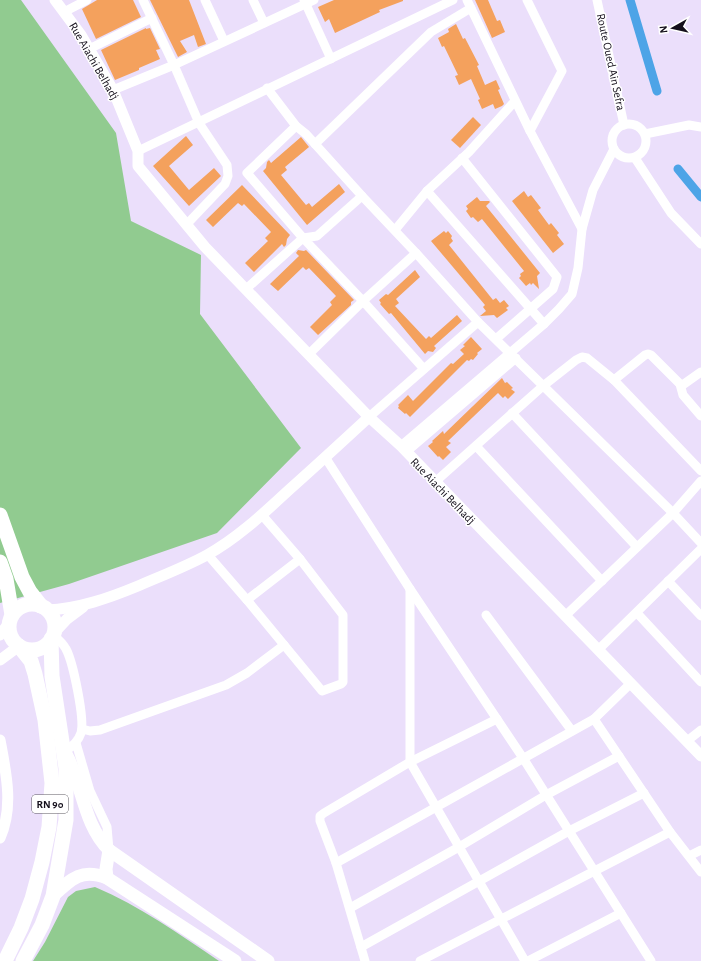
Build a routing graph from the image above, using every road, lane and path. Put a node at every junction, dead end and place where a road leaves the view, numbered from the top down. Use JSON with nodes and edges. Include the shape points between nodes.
{"nodes":[{"id":1,"x":56,"y":0,"type":"edge"},
{"id":2,"x":87,"y":0,"type":"edge"},
{"id":3,"x":143,"y":0,"type":"edge"},
{"id":4,"x":205,"y":0,"type":"edge"},
{"id":5,"x":253,"y":0,"type":"edge"},
{"id":6,"x":453,"y":0,"type":"edge"},
{"id":7,"x":527,"y":0,"type":"edge"},
{"id":8,"x":597,"y":0,"type":"edge"},
{"id":9,"x":308,"y":1,"type":"edge"},
{"id":10,"x":469,"y":4,"type":"edge"},
{"id":11,"x":64,"y":12,"type":"junction"},
{"id":12,"x":152,"y":18,"type":"junction"},
{"id":13,"x":264,"y":23,"type":"junction"},
{"id":14,"x":224,"y":41,"type":"junction"},
{"id":15,"x":89,"y":49,"type":"junction"},
{"id":16,"x":331,"y":59,"type":"junction"},
{"id":17,"x":174,"y":65,"type":"junction"},
{"id":18,"x":268,"y":88,"type":"junction"},
{"id":19,"x":113,"y":90,"type":"junction"},
{"id":20,"x":515,"y":101,"type":"junction"},
{"id":21,"x":199,"y":123,"type":"junction"},
{"id":22,"x":624,"y":125,"type":"junction"},
{"id":23,"x":296,"y":126,"type":"junction"},
{"id":24,"x":701,"y":127,"type":"edge"},
{"id":25,"x":530,"y":131,"type":"junction"},
{"id":26,"x":645,"y":134,"type":"junction"},
{"id":27,"x":315,"y":144,"type":"junction"},
{"id":28,"x":614,"y":149,"type":"junction"},
{"id":29,"x":138,"y":151,"type":"junction"},
{"id":30,"x":462,"y":158,"type":"junction"},
{"id":31,"x":635,"y":158,"type":"junction"},
{"id":32,"x":427,"y":191,"type":"junction"},
{"id":33,"x":362,"y":196,"type":"junction"},
{"id":34,"x":187,"y":224,"type":"junction"},
{"id":35,"x":582,"y":229,"type":"junction"},
{"id":36,"x":395,"y":230,"type":"junction"},
{"id":37,"x":303,"y":238,"type":"junction"},
{"id":38,"x":701,"y":244,"type":"edge"},
{"id":39,"x":416,"y":253,"type":"junction"},
{"id":40,"x":246,"y":289,"type":"junction"},
{"id":41,"x":363,"y":300,"type":"junction"},
{"id":42,"x":530,"y":309,"type":"junction"},
{"id":43,"x":478,"y":322,"type":"junction"},
{"id":44,"x":544,"y":324,"type":"junction"},
{"id":45,"x":496,"y":339,"type":"junction"},
{"id":46,"x":309,"y":354,"type":"junction"},
{"id":47,"x":513,"y":355,"type":"junction"},
{"id":48,"x":424,"y":369,"type":"junction"},
{"id":49,"x":701,"y":372,"type":"edge"},
{"id":50,"x":614,"y":380,"type":"junction"},
{"id":51,"x":680,"y":384,"type":"junction"},
{"id":52,"x":543,"y":386,"type":"junction"},
{"id":53,"x":512,"y":413,"type":"junction"},
{"id":54,"x":701,"y":416,"type":"edge"},
{"id":55,"x":369,"y":417,"type":"junction"},
{"id":56,"x":476,"y":446,"type":"junction"},
{"id":57,"x":403,"y":449,"type":"junction"},
{"id":58,"x":325,"y":457,"type":"junction"},
{"id":59,"x":701,"y":471,"type":"edge"},
{"id":60,"x":701,"y":481,"type":"edge"},
{"id":61,"x":435,"y":482,"type":"junction"},
{"id":62,"x":673,"y":513,"type":"junction"},
{"id":63,"x":0,"y":515,"type":"edge"},
{"id":64,"x":262,"y":515,"type":"junction"},
{"id":65,"x":701,"y":543,"type":"edge"},
{"id":66,"x":637,"y":547,"type":"junction"},
{"id":67,"x":701,"y":549,"type":"edge"},
{"id":68,"x":208,"y":555,"type":"junction"},
{"id":69,"x":300,"y":559,"type":"junction"},
{"id":70,"x":0,"y":562,"type":"edge"},
{"id":71,"x":602,"y":581,"type":"junction"},
{"id":72,"x":668,"y":581,"type":"junction"},
{"id":73,"x":410,"y":589,"type":"junction"},
{"id":74,"x":247,"y":600,"type":"junction"},
{"id":75,"x":88,"y":603,"type":"junction"},
{"id":76,"x":44,"y":608,"type":"junction"},
{"id":77,"x":637,"y":613,"type":"junction"},
{"id":78,"x":486,"y":614,"type":"dead end"},
{"id":79,"x":565,"y":616,"type":"junction"},
{"id":80,"x":701,"y":616,"type":"edge"},
{"id":81,"x":7,"y":624,"type":"edge"},
{"id":82,"x":53,"y":636,"type":"junction"},
{"id":83,"x":284,"y":645,"type":"junction"},
{"id":84,"x":19,"y":646,"type":"junction"},
{"id":85,"x":598,"y":650,"type":"junction"},
{"id":86,"x":0,"y":660,"type":"edge"},
{"id":87,"x":701,"y":682,"type":"edge"},
{"id":88,"x":631,"y":683,"type":"junction"},
{"id":89,"x":496,"y":719,"type":"junction"},
{"id":90,"x":594,"y":719,"type":"junction"},
{"id":91,"x":82,"y":729,"type":"junction"},
{"id":92,"x":701,"y":730,"type":"edge"},
{"id":93,"x":572,"y":731,"type":"junction"},
{"id":94,"x":0,"y":740,"type":"edge"},
{"id":95,"x":687,"y":741,"type":"junction"},
{"id":96,"x":68,"y":748,"type":"junction"},
{"id":97,"x":619,"y":756,"type":"junction"},
{"id":98,"x":701,"y":756,"type":"edge"},
{"id":99,"x":523,"y":758,"type":"junction"},
{"id":100,"x":410,"y":762,"type":"junction"},
{"id":101,"x":644,"y":793,"type":"junction"},
{"id":102,"x":546,"y":795,"type":"junction"},
{"id":103,"x":436,"y":806,"type":"junction"},
{"id":104,"x":569,"y":831,"type":"junction"},
{"id":105,"x":670,"y":832,"type":"junction"},
{"id":106,"x":0,"y":838,"type":"edge"},
{"id":107,"x":459,"y":847,"type":"junction"},
{"id":108,"x":109,"y":850,"type":"junction"},
{"id":109,"x":701,"y":850,"type":"edge"},
{"id":110,"x":689,"y":856,"type":"junction"},
{"id":111,"x":336,"y":863,"type":"junction"},
{"id":112,"x":594,"y":870,"type":"junction"},
{"id":113,"x":701,"y":872,"type":"edge"},
{"id":114,"x":107,"y":878,"type":"junction"},
{"id":115,"x":479,"y":882,"type":"junction"},
{"id":116,"x":53,"y":896,"type":"junction"},
{"id":117,"x":350,"y":908,"type":"junction"},
{"id":118,"x":621,"y":912,"type":"junction"},
{"id":119,"x":501,"y":919,"type":"junction"},
{"id":120,"x":361,"y":948,"type":"junction"},
{"id":121,"x":5,"y":961,"type":"edge"},
{"id":122,"x":23,"y":961,"type":"edge"},
{"id":123,"x":235,"y":961,"type":"edge"},
{"id":124,"x":268,"y":961,"type":"edge"},
{"id":125,"x":365,"y":961,"type":"edge"},
{"id":126,"x":420,"y":961,"type":"edge"},
{"id":127,"x":527,"y":961,"type":"edge"},
{"id":128,"x":652,"y":961,"type":"edge"}],
"edges":[{"from":1,"to":11,"type":"street","name":"Rue Aiachi Belhadj"},
{"from":2,"to":11,"type":"street"},
{"from":3,"to":12,"type":"street"},
{"from":4,"to":14,"type":"street"},
{"from":5,"to":13,"type":"street"},
{"from":6,"to":16,"type":"street"},
{"from":7,"to":25,"type":"street","via":[[562,71]]},
{"from":8,"to":22,"type":"street","name":"Route Oued Ain Sefra"},
{"from":9,"to":13,"type":"street"},
{"from":9,"to":16,"type":"street"},
{"from":10,"to":20,"type":"street"},
{"from":10,"to":27,"type":"street","via":[[431,32]]},
{"from":11,"to":15,"type":"street","name":"Rue Aiachi Belhadj"},
{"from":12,"to":15,"type":"street"},
{"from":12,"to":17,"type":"street"},
{"from":13,"to":14,"type":"street"},
{"from":14,"to":17,"type":"street"},
{"from":15,"to":19,"type":"street","name":"Rue Aiachi Belhadj"},
{"from":16,"to":18,"type":"street"},
{"from":17,"to":19,"type":"street"},
{"from":17,"to":21,"type":"street"},
{"from":18,"to":21,"type":"street"},
{"from":18,"to":23,"type":"street"},
{"from":19,"to":29,"type":"street","name":"Rue Aiachi Belhadj"},
{"from":20,"to":25,"type":"street"},
{"from":20,"to":30,"type":"street"},
{"from":21,"to":29,"type":"street"},
{"from":21,"to":34,"type":"street","via":[[227,165],[228,176],[225,184]]},
{"from":22,"to":26,"type":"street","via":[[634,125]]},
{"from":22,"to":28,"type":"street","via":[[616,130],[612,144]]},
{"from":23,"to":27,"type":"street"},
{"from":23,"to":37,"type":"street","via":[[247,173]]},
{"from":24,"to":26,"type":"street","via":[[689,125]]},
{"from":25,"to":35,"type":"street"},
{"from":26,"to":31,"type":"street","via":[[645,148]]},
{"from":27,"to":33,"type":"street"},
{"from":28,"to":31,"type":"street","via":[[620,156]]},
{"from":28,"to":35,"type":"street","via":[[593,190]]},
{"from":29,"to":34,"type":"street","name":"Rue Aiachi Belhadj","via":[[138,166]]},
{"from":30,"to":32,"type":"street"},
{"from":30,"to":42,"type":"street","via":[[557,277],[553,289]]},
{"from":31,"to":38,"type":"street","via":[[671,213]]},
{"from":32,"to":36,"type":"street"},
{"from":32,"to":42,"type":"street"},
{"from":33,"to":36,"type":"street"},
{"from":33,"to":37,"type":"street","via":[[317,236]]},
{"from":34,"to":40,"type":"street","name":"Rue Aiachi Belhadj","via":[[205,247]]},
{"from":35,"to":44,"type":"street","via":[[572,294]]},
{"from":36,"to":39,"type":"street"},
{"from":37,"to":40,"type":"street"},
{"from":37,"to":41,"type":"street"},
{"from":39,"to":41,"type":"street"},
{"from":39,"to":43,"type":"street"},
{"from":40,"to":46,"type":"street","name":"Rue Aiachi Belhadj"},
{"from":41,"to":46,"type":"street"},
{"from":41,"to":48,"type":"street"},
{"from":42,"to":44,"type":"street"},
{"from":42,"to":45,"type":"street"},
{"from":43,"to":45,"type":"street"},
{"from":43,"to":48,"type":"street"},
{"from":44,"to":47,"type":"street"},
{"from":45,"to":47,"type":"street"},
{"from":46,"to":55,"type":"street","name":"Rue Aiachi Belhadj"},
{"from":47,"to":52,"type":"street"},
{"from":47,"to":57,"type":"street"},
{"from":48,"to":55,"type":"street"},
{"from":49,"to":51,"type":"street"},
{"from":50,"to":51,"type":"street","via":[[648,354]]},
{"from":50,"to":52,"type":"street","via":[[588,358],[582,357]]},
{"from":50,"to":59,"type":"street"},
{"from":51,"to":54,"type":"street","via":[[683,395]]},
{"from":52,"to":53,"type":"street"},
{"from":52,"to":62,"type":"street"},
{"from":53,"to":56,"type":"street"},
{"from":53,"to":66,"type":"street"},
{"from":55,"to":57,"type":"street","name":"Rue Aiachi Belhadj"},
{"from":55,"to":58,"type":"street"},
{"from":56,"to":61,"type":"street"},
{"from":56,"to":71,"type":"street"},
{"from":57,"to":61,"type":"street","name":"Rue Aiachi Belhadj"},
{"from":58,"to":64,"type":"street"},
{"from":58,"to":73,"type":"street"},
{"from":60,"to":62,"type":"street"},
{"from":61,"to":79,"type":"street","name":"Rue Aiachi Belhadj"},
{"from":62,"to":65,"type":"street"},
{"from":62,"to":66,"type":"street"},
{"from":63,"to":76,"type":"highway","via":[[22,577],[30,592]]},
{"from":64,"to":68,"type":"street"},
{"from":64,"to":69,"type":"street"},
{"from":66,"to":71,"type":"street"},
{"from":67,"to":72,"type":"street"},
{"from":68,"to":74,"type":"street"},
{"from":68,"to":75,"type":"street","via":[[124,591]]},
{"from":69,"to":74,"type":"street"},
{"from":69,"to":83,"type":"street","via":[[343,615],[343,682],[322,691]]},
{"from":70,"to":81,"type":"highway","via":[[6,579]]},
{"from":71,"to":79,"type":"street"},
{"from":72,"to":77,"type":"street"},
{"from":72,"to":80,"type":"street"},
{"from":73,"to":89,"type":"street"},
{"from":73,"to":100,"type":"street"},
{"from":74,"to":83,"type":"street"},
{"from":75,"to":76,"type":"street","via":[[62,609]]},
{"from":75,"to":82,"type":"street","via":[[67,618]]},
{"from":76,"to":81,"type":"highway","via":[[35,604],[22,606]]},
{"from":76,"to":82,"type":"highway","via":[[54,620]]},
{"from":77,"to":85,"type":"street"},
{"from":77,"to":87,"type":"street"},
{"from":78,"to":93,"type":"street"},
{"from":79,"to":85,"type":"street","name":"Rue Aiachi Belhadj"},
{"from":81,"to":84,"type":"highway","via":[[10,636]]},
{"from":82,"to":84,"type":"highway","via":[[47,644],[36,650]]},
{"from":82,"to":91,"type":"street","via":[[66,649],[70,660]]},
{"from":82,"to":96,"type":"highway","number":"RN 90","via":[[52,676]]},
{"from":83,"to":91,"type":"street","via":[[247,673],[226,685],[100,730]]},
{"from":84,"to":86,"type":"street"},
{"from":84,"to":121,"type":"highway","number":"RN 90","via":[[31,661],[35,674],[45,720],[52,783],[49,827],[42,862],[32,899]]},
{"from":85,"to":88,"type":"street","name":"Rue Aiachi Belhadj"},
{"from":88,"to":90,"type":"street"},
{"from":88,"to":95,"type":"street","name":"Rue Aiachi Belhadj"},
{"from":89,"to":99,"type":"street"},
{"from":89,"to":100,"type":"street"},
{"from":90,"to":93,"type":"street"},
{"from":90,"to":97,"type":"street"},
{"from":91,"to":96,"type":"street","via":[[79,738]]},
{"from":92,"to":95,"type":"street"},
{"from":93,"to":99,"type":"street"},
{"from":94,"to":106,"type":"street","via":[[8,802],[6,825]]},
{"from":95,"to":98,"type":"street","name":"Rue Aiachi Belhadj"},
{"from":96,"to":108,"type":"main road","via":[[90,822]]},
{"from":96,"to":116,"type":"highway","number":"RN 90","via":[[66,820]]},
{"from":97,"to":101,"type":"street"},
{"from":97,"to":102,"type":"street"},
{"from":99,"to":102,"type":"street"},
{"from":99,"to":103,"type":"street"},
{"from":100,"to":103,"type":"street"},
{"from":100,"to":111,"type":"street","via":[[320,816]]},
{"from":101,"to":104,"type":"street"},
{"from":101,"to":105,"type":"street"},
{"from":102,"to":104,"type":"street"},
{"from":102,"to":107,"type":"street"},
{"from":103,"to":107,"type":"street"},
{"from":103,"to":111,"type":"street"},
{"from":104,"to":112,"type":"street"},
{"from":104,"to":115,"type":"street"},
{"from":105,"to":110,"type":"street"},
{"from":105,"to":112,"type":"street"},
{"from":107,"to":115,"type":"street"},
{"from":107,"to":117,"type":"street"},
{"from":108,"to":114,"type":"main road"},
{"from":108,"to":124,"type":"main road"},
{"from":109,"to":110,"type":"street"},
{"from":110,"to":113,"type":"street"},
{"from":111,"to":117,"type":"street"},
{"from":112,"to":118,"type":"street"},
{"from":112,"to":119,"type":"street"},
{"from":114,"to":116,"type":"main road","via":[[91,873],[82,874],[68,882]]},
{"from":114,"to":123,"type":"main road"},
{"from":115,"to":119,"type":"street"},
{"from":115,"to":120,"type":"street"},
{"from":116,"to":122,"type":"highway","number":"RN 90","via":[[42,925]]},
{"from":117,"to":120,"type":"street"},
{"from":118,"to":127,"type":"street"},
{"from":118,"to":128,"type":"street"},
{"from":119,"to":126,"type":"street"},
{"from":119,"to":127,"type":"street"},
{"from":120,"to":125,"type":"street"}]}
